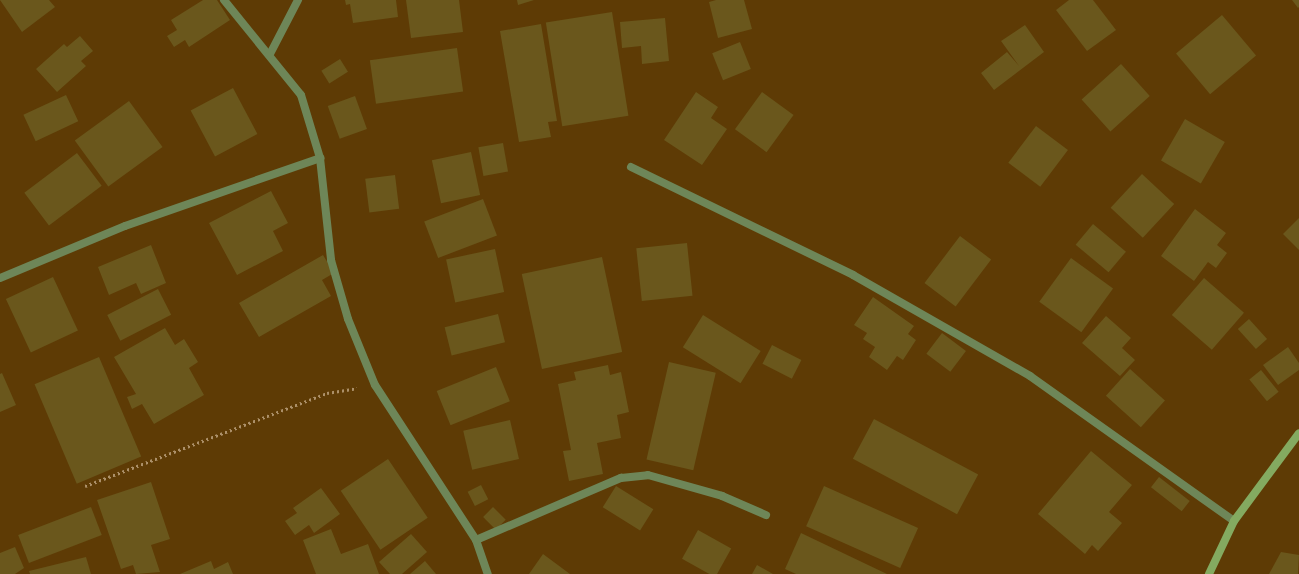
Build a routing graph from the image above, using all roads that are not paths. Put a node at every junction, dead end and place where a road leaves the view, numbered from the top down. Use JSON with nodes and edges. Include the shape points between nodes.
{"nodes":[{"id":1,"x":224,"y":0,"type":"edge"},
{"id":2,"x":298,"y":0,"type":"edge"},
{"id":3,"x":270,"y":54,"type":"junction"},
{"id":4,"x":320,"y":158,"type":"junction"},
{"id":5,"x":631,"y":167,"type":"dead end"},
{"id":6,"x":0,"y":278,"type":"edge"},
{"id":7,"x":1299,"y":433,"type":"edge"},
{"id":8,"x":766,"y":515,"type":"dead end"},
{"id":9,"x":1234,"y":521,"type":"junction"},
{"id":10,"x":476,"y":540,"type":"junction"},
{"id":11,"x":488,"y":574,"type":"edge"},
{"id":12,"x":1209,"y":574,"type":"edge"}],
"edges":[{"from":1,"to":3,"type":"street"},
{"from":2,"to":3,"type":"street"},
{"from":3,"to":4,"type":"street","via":[[302,95]]},
{"from":4,"to":6,"type":"street","via":[[125,226]]},
{"from":4,"to":10,"type":"street","via":[[331,260],[348,319],[375,385]]},
{"from":5,"to":9,"type":"street","via":[[853,275],[1030,376]]},
{"from":7,"to":9,"type":"street"},
{"from":8,"to":10,"type":"street","via":[[722,496],[648,475],[621,478]]},
{"from":9,"to":12,"type":"street"},
{"from":10,"to":11,"type":"street"}]}
